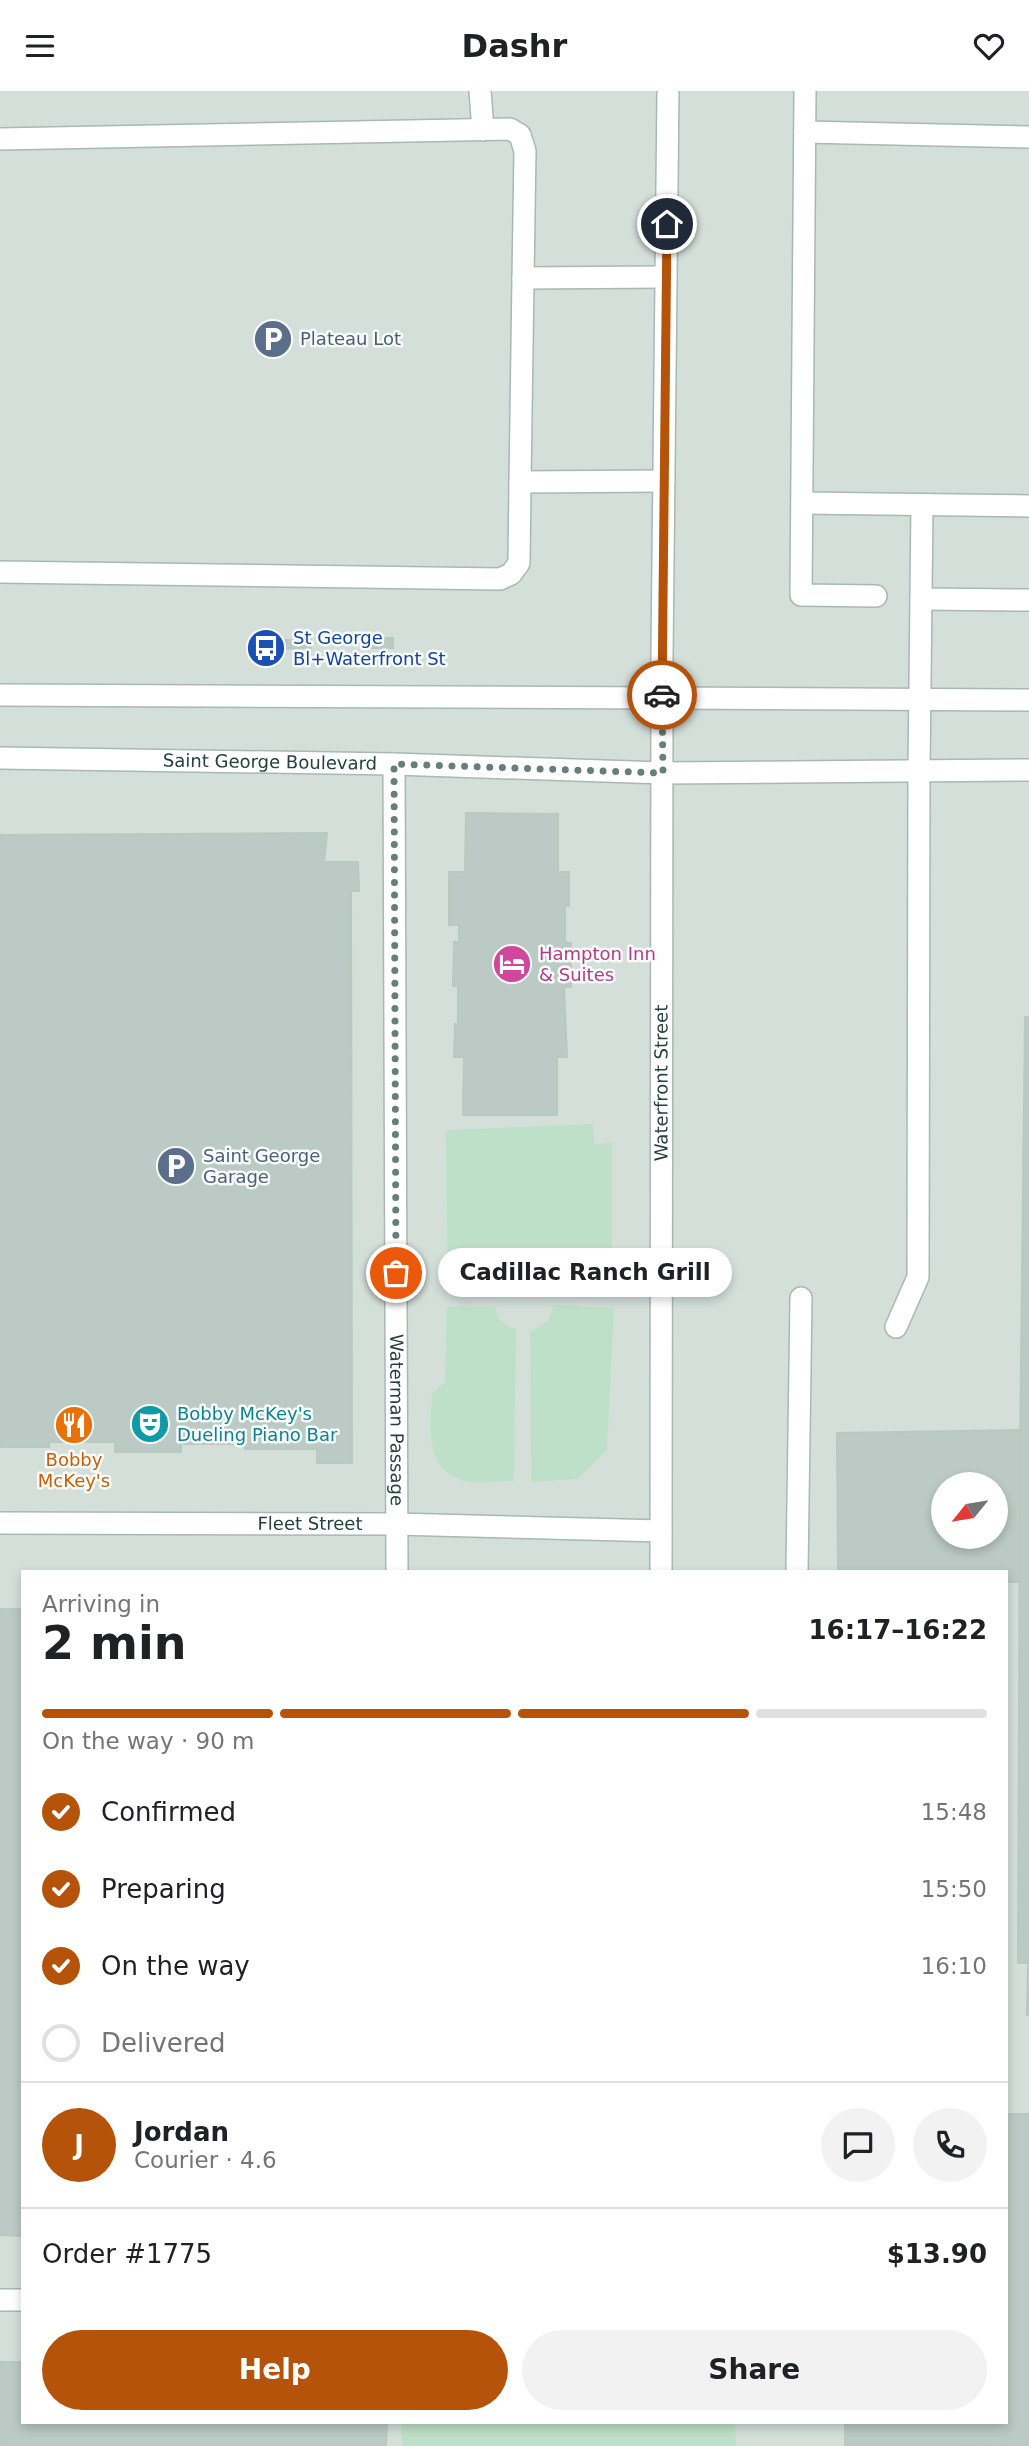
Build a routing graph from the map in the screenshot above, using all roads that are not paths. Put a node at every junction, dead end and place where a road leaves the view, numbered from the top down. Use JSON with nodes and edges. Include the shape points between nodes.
{"nodes":[{"id":1,"x":480,"y":91,"type":"edge"},
{"id":2,"x":668,"y":91,"type":"edge"},
{"id":3,"x":805,"y":91,"type":"edge"},
{"id":4,"x":483,"y":130,"type":"junction"},
{"id":5,"x":805,"y":132,"type":"junction"},
{"id":6,"x":1029,"y":137,"type":"edge"},
{"id":7,"x":0,"y":139,"type":"edge"},
{"id":8,"x":666,"y":277,"type":"junction"},
{"id":9,"x":523,"y":278,"type":"junction"},
{"id":10,"x":664,"y":481,"type":"junction"},
{"id":11,"x":520,"y":482,"type":"junction"},
{"id":12,"x":802,"y":503,"type":"junction"},
{"id":13,"x":922,"y":505,"type":"junction"},
{"id":14,"x":1029,"y":506,"type":"edge"},
{"id":15,"x":0,"y":572,"type":"edge"},
{"id":16,"x":876,"y":596,"type":"dead end"},
{"id":17,"x":920,"y":599,"type":"junction"},
{"id":18,"x":1029,"y":600,"type":"edge"},
{"id":19,"x":0,"y":695,"type":"edge"},
{"id":20,"x":662,"y":698,"type":"junction"},
{"id":21,"x":919,"y":699,"type":"junction"},
{"id":22,"x":1029,"y":700,"type":"edge"},
{"id":23,"x":0,"y":758,"type":"edge"},
{"id":24,"x":394,"y":764,"type":"junction"},
{"id":25,"x":1029,"y":770,"type":"edge"},
{"id":26,"x":919,"y":771,"type":"junction"},
{"id":27,"x":663,"y":773,"type":"junction"},
{"id":28,"x":801,"y":1298,"type":"dead end"},
{"id":29,"x":896,"y":1327,"type":"dead end"},
{"id":30,"x":0,"y":1523,"type":"edge"},
{"id":31,"x":397,"y":1524,"type":"junction"},
{"id":32,"x":661,"y":1531,"type":"junction"},
{"id":33,"x":397,"y":1570,"type":"edge"},
{"id":34,"x":661,"y":1570,"type":"edge"},
{"id":35,"x":797,"y":1570,"type":"edge"},
{"id":36,"x":0,"y":2300,"type":"edge"},
{"id":37,"x":21,"y":2301,"type":"edge"}],
"edges":[{"from":1,"to":4,"type":"street"},
{"from":2,"to":8,"type":"street","name":"Waterfront Street"},
{"from":3,"to":5,"type":"street"},
{"from":4,"to":7,"type":"street"},
{"from":4,"to":9,"type":"street","via":[[510,129],[520,135],[525,151]]},
{"from":5,"to":6,"type":"street"},
{"from":5,"to":12,"type":"street"},
{"from":8,"to":9,"type":"street"},
{"from":8,"to":10,"type":"street","name":"Waterfront Street"},
{"from":9,"to":11,"type":"street"},
{"from":10,"to":11,"type":"street"},
{"from":10,"to":20,"type":"street","name":"Waterfront Street"},
{"from":11,"to":15,"type":"street","via":[[519,563],[500,579]]},
{"from":12,"to":13,"type":"street"},
{"from":12,"to":16,"type":"street","via":[[801,596]]},
{"from":13,"to":14,"type":"street"},
{"from":13,"to":17,"type":"street"},
{"from":17,"to":18,"type":"street"},
{"from":17,"to":21,"type":"street"},
{"from":19,"to":20,"type":"street"},
{"from":20,"to":21,"type":"street"},
{"from":20,"to":27,"type":"street","name":"Waterfront Street"},
{"from":21,"to":22,"type":"street"},
{"from":21,"to":26,"type":"street"},
{"from":23,"to":24,"type":"street","name":"Saint George Boulevard"},
{"from":24,"to":27,"type":"street","name":"Saint George Boulevard"},
{"from":24,"to":31,"type":"street","name":"Waterman Passage"},
{"from":25,"to":26,"type":"street","name":"Saint George Boulevard"},
{"from":26,"to":27,"type":"street","name":"Saint George Boulevard"},
{"from":26,"to":29,"type":"street","via":[[918,1277]]},
{"from":27,"to":32,"type":"street","name":"Waterfront Street"},
{"from":28,"to":35,"type":"street"},
{"from":30,"to":31,"type":"street","name":"Fleet Street"},
{"from":31,"to":32,"type":"street","name":"Fleet Street"},
{"from":31,"to":33,"type":"street","name":"Waterman Passage"},
{"from":32,"to":34,"type":"street","name":"Waterfront Street"},
{"from":36,"to":37,"type":"street"}]}
